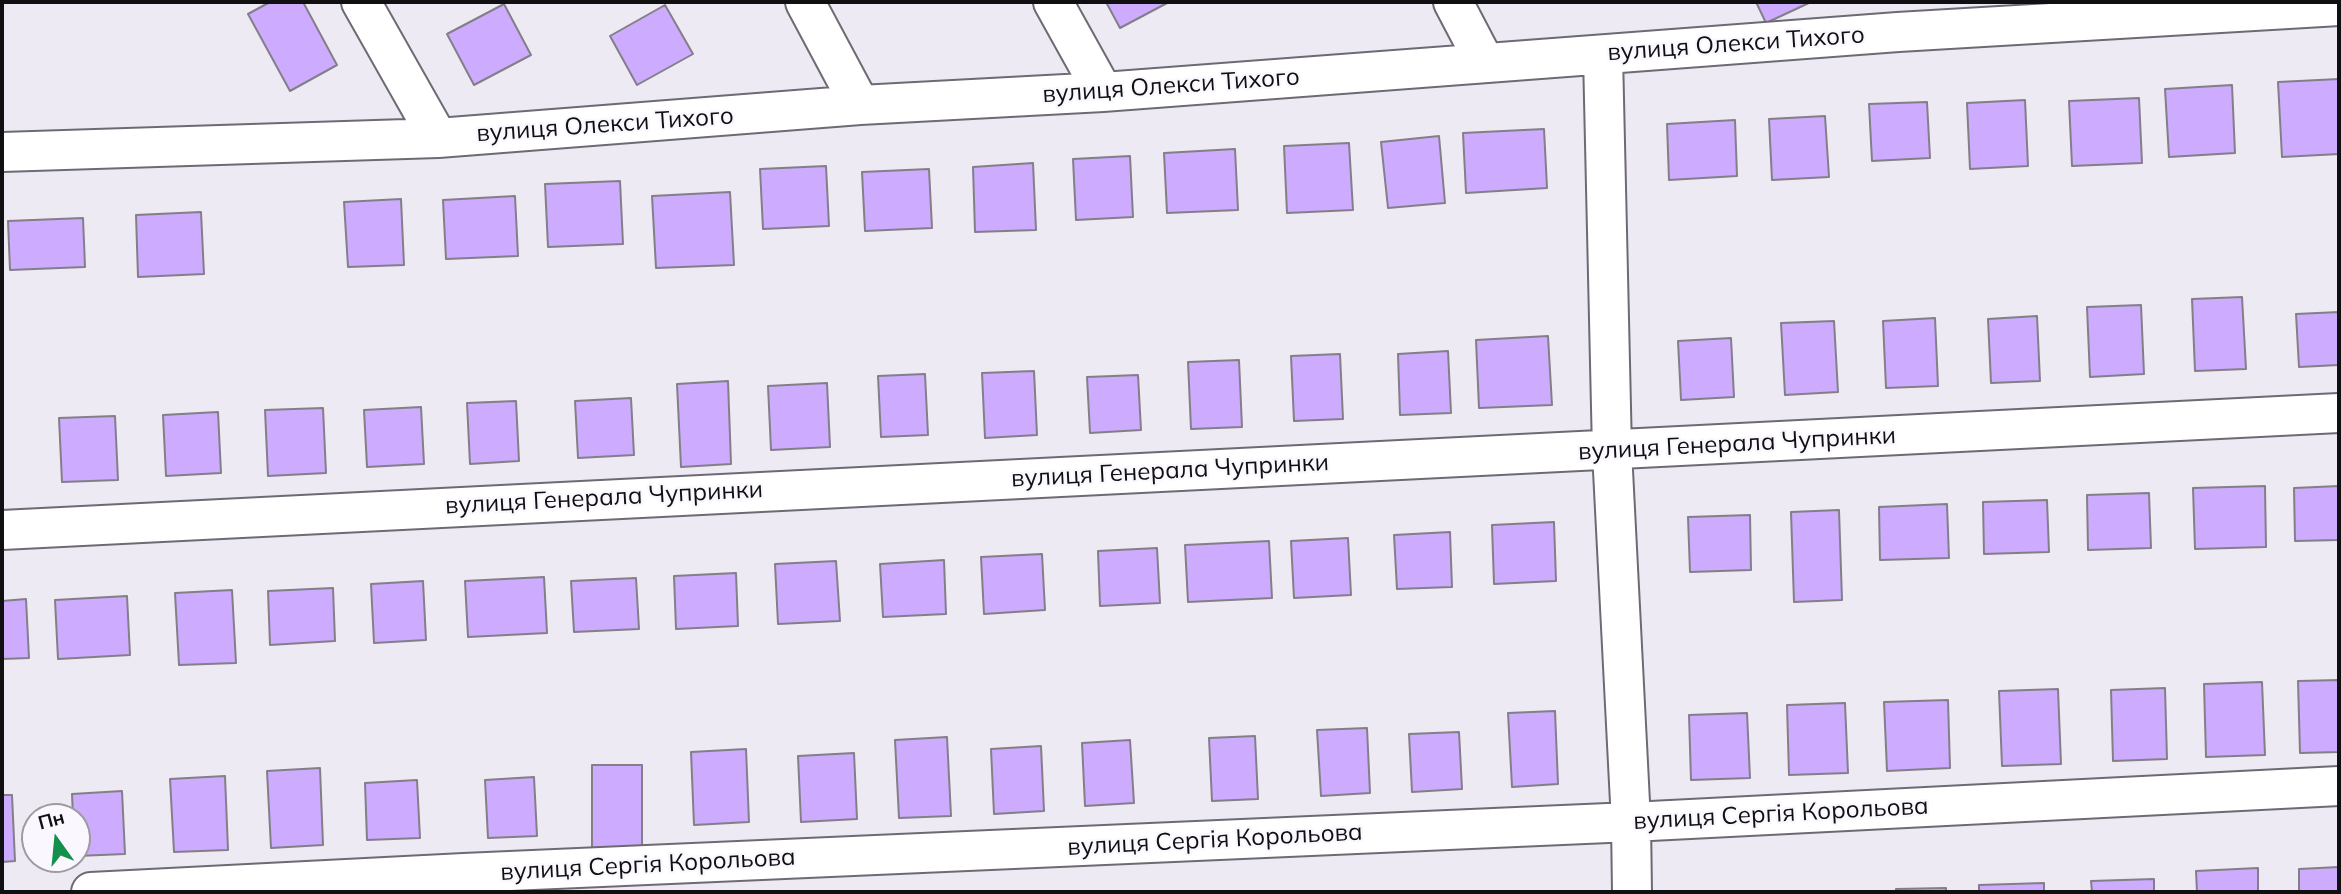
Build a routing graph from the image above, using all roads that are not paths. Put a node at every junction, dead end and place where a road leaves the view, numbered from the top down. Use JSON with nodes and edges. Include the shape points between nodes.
{"nodes":[{"id":1,"x":361,"y":2,"type":"edge"},
{"id":2,"x":805,"y":2,"type":"edge"},
{"id":3,"x":1053,"y":2,"type":"edge"},
{"id":4,"x":1453,"y":2,"type":"edge"},
{"id":5,"x":2339,"y":6,"type":"edge"},
{"id":6,"x":1890,"y":17,"type":"edge"},
{"id":7,"x":1603,"y":55,"type":"junction"},
{"id":8,"x":1485,"y":63,"type":"junction"},
{"id":9,"x":1103,"y":92,"type":"junction"},
{"id":10,"x":860,"y":105,"type":"junction"},
{"id":11,"x":438,"y":138,"type":"junction"},
{"id":12,"x":2,"y":152,"type":"edge"},
{"id":13,"x":2339,"y":413,"type":"edge"},
{"id":14,"x":1612,"y":451,"type":"junction"},
{"id":15,"x":2,"y":530,"type":"edge"},
{"id":16,"x":2339,"y":786,"type":"edge"},
{"id":17,"x":1631,"y":822,"type":"junction"},
{"id":18,"x":464,"y":883,"type":"edge"},
{"id":19,"x":90,"y":892,"type":"edge"},
{"id":20,"x":1632,"y":892,"type":"edge"}],
"edges":[{"from":1,"to":11,"type":"street"},
{"from":2,"to":10,"type":"street"},
{"from":3,"to":9,"type":"street"},
{"from":4,"to":8,"type":"street"},
{"from":5,"to":6,"type":"street","name":"вулиця Олекси Тихого"},
{"from":6,"to":7,"type":"street","name":"вулиця Олекси Тихого"},
{"from":7,"to":8,"type":"street","name":"вулиця Олекси Тихого"},
{"from":7,"to":14,"type":"street"},
{"from":8,"to":9,"type":"street","name":"вулиця Олекси Тихого"},
{"from":9,"to":10,"type":"street","name":"вулиця Олекси Тихого"},
{"from":10,"to":11,"type":"street","name":"вулиця Олекси Тихого"},
{"from":11,"to":12,"type":"street","name":"вулиця Олекси Тихого"},
{"from":13,"to":14,"type":"street","name":"вулиця Генерала Чупринки"},
{"from":14,"to":15,"type":"street","name":"вулиця Генерала Чупринки"},
{"from":14,"to":17,"type":"street"},
{"from":16,"to":17,"type":"street","name":"вулиця Сергія Корольова"},
{"from":17,"to":18,"type":"street","name":"вулиця Сергія Корольова"},
{"from":17,"to":20,"type":"street"},
{"from":18,"to":19,"type":"street","name":"вулиця Сергія Корольова"}]}
